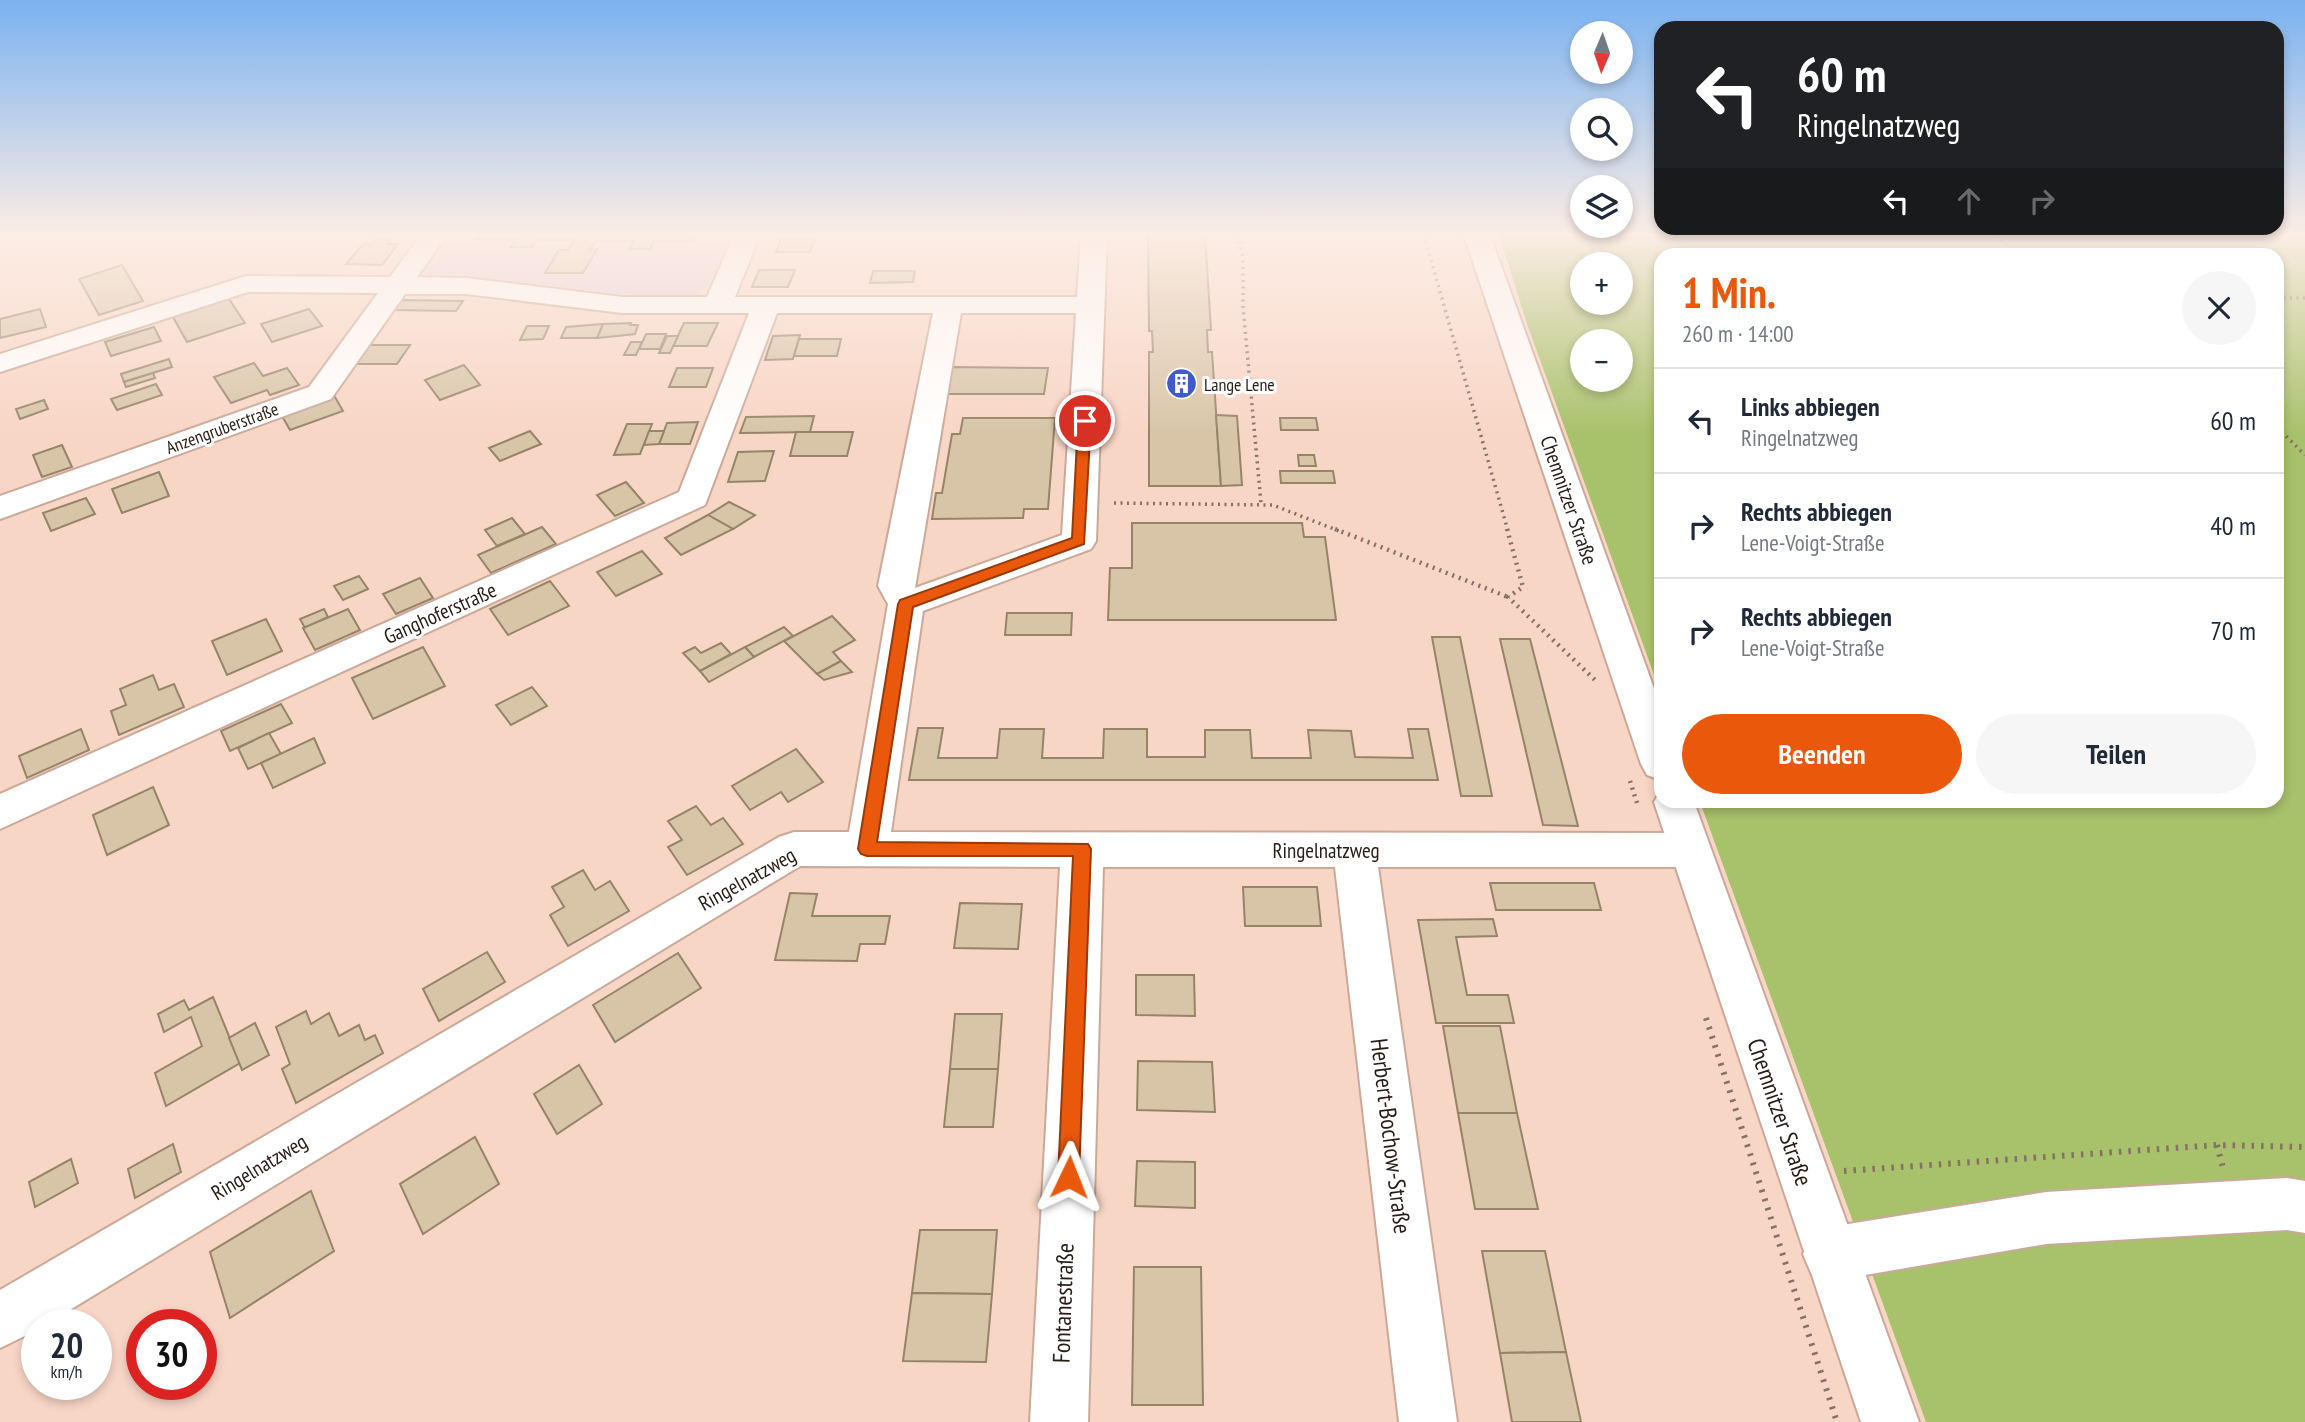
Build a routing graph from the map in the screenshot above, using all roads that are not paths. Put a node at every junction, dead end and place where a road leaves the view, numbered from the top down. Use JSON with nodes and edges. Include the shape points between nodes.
{"nodes":[{"id":1,"x":191,"y":301,"type":"edge"},
{"id":2,"x":384,"y":301,"type":"edge"},
{"id":3,"x":592,"y":301,"type":"edge"},
{"id":4,"x":719,"y":301,"type":"edge"},
{"id":5,"x":1090,"y":301,"type":"edge"},
{"id":6,"x":1500,"y":301,"type":"edge"},
{"id":7,"x":1090,"y":305,"type":"junction"},
{"id":8,"x":717,"y":306,"type":"junction"},
{"id":9,"x":766,"y":306,"type":"junction"},
{"id":10,"x":948,"y":306,"type":"junction"},
{"id":11,"x":0,"y":362,"type":"edge"},
{"id":12,"x":0,"y":508,"type":"edge"},
{"id":13,"x":906,"y":604,"type":"junction"},
{"id":14,"x":1654,"y":745,"type":"edge"},
{"id":15,"x":1676,"y":808,"type":"edge"},
{"id":16,"x":0,"y":812,"type":"edge"},
{"id":17,"x":867,"y":849,"type":"junction"},
{"id":18,"x":1082,"y":849,"type":"junction"},
{"id":19,"x":1354,"y":850,"type":"junction"},
{"id":20,"x":1690,"y":850,"type":"junction"},
{"id":21,"x":2305,"y":1207,"type":"edge"},
{"id":22,"x":1830,"y":1254,"type":"junction"},
{"id":23,"x":0,"y":1321,"type":"edge"},
{"id":24,"x":1059,"y":1422,"type":"edge"},
{"id":25,"x":1428,"y":1422,"type":"edge"},
{"id":26,"x":1889,"y":1422,"type":"edge"}],
"edges":[{"from":1,"to":11,"type":"street"},
{"from":2,"to":12,"type":"street","name":"Anzengruberstraße","via":[[320,393]]},
{"from":3,"to":8,"type":"street"},
{"from":4,"to":8,"type":"street"},
{"from":5,"to":7,"type":"street"},
{"from":6,"to":14,"type":"street","name":"Chemnitzer Straße"},
{"from":7,"to":10,"type":"street"},
{"from":7,"to":13,"type":"street","via":[[1079,541]]},
{"from":8,"to":9,"type":"street"},
{"from":9,"to":10,"type":"street"},
{"from":9,"to":16,"type":"street","name":"Ganghoferstraße","via":[[693,498]]},
{"from":10,"to":13,"type":"street","via":[[896,586]]},
{"from":13,"to":17,"type":"street"},
{"from":15,"to":20,"type":"street","name":"Chemnitzer Straße"},
{"from":17,"to":18,"type":"street","name":"Ringelnatzweg"},
{"from":17,"to":23,"type":"street","name":"Ringelnatzweg","via":[[794,849]]},
{"from":18,"to":19,"type":"street","name":"Ringelnatzweg"},
{"from":18,"to":24,"type":"street","name":"Fontanestraße"},
{"from":19,"to":20,"type":"street","name":"Ringelnatzweg"},
{"from":19,"to":25,"type":"street","name":"Herbert-Bochow-Straße"},
{"from":20,"to":22,"type":"street","name":"Chemnitzer Straße"},
{"from":21,"to":22,"type":"street","via":[[2274,1204],[2046,1218]]},
{"from":22,"to":26,"type":"street","name":"Chemnitzer Straße"}]}
